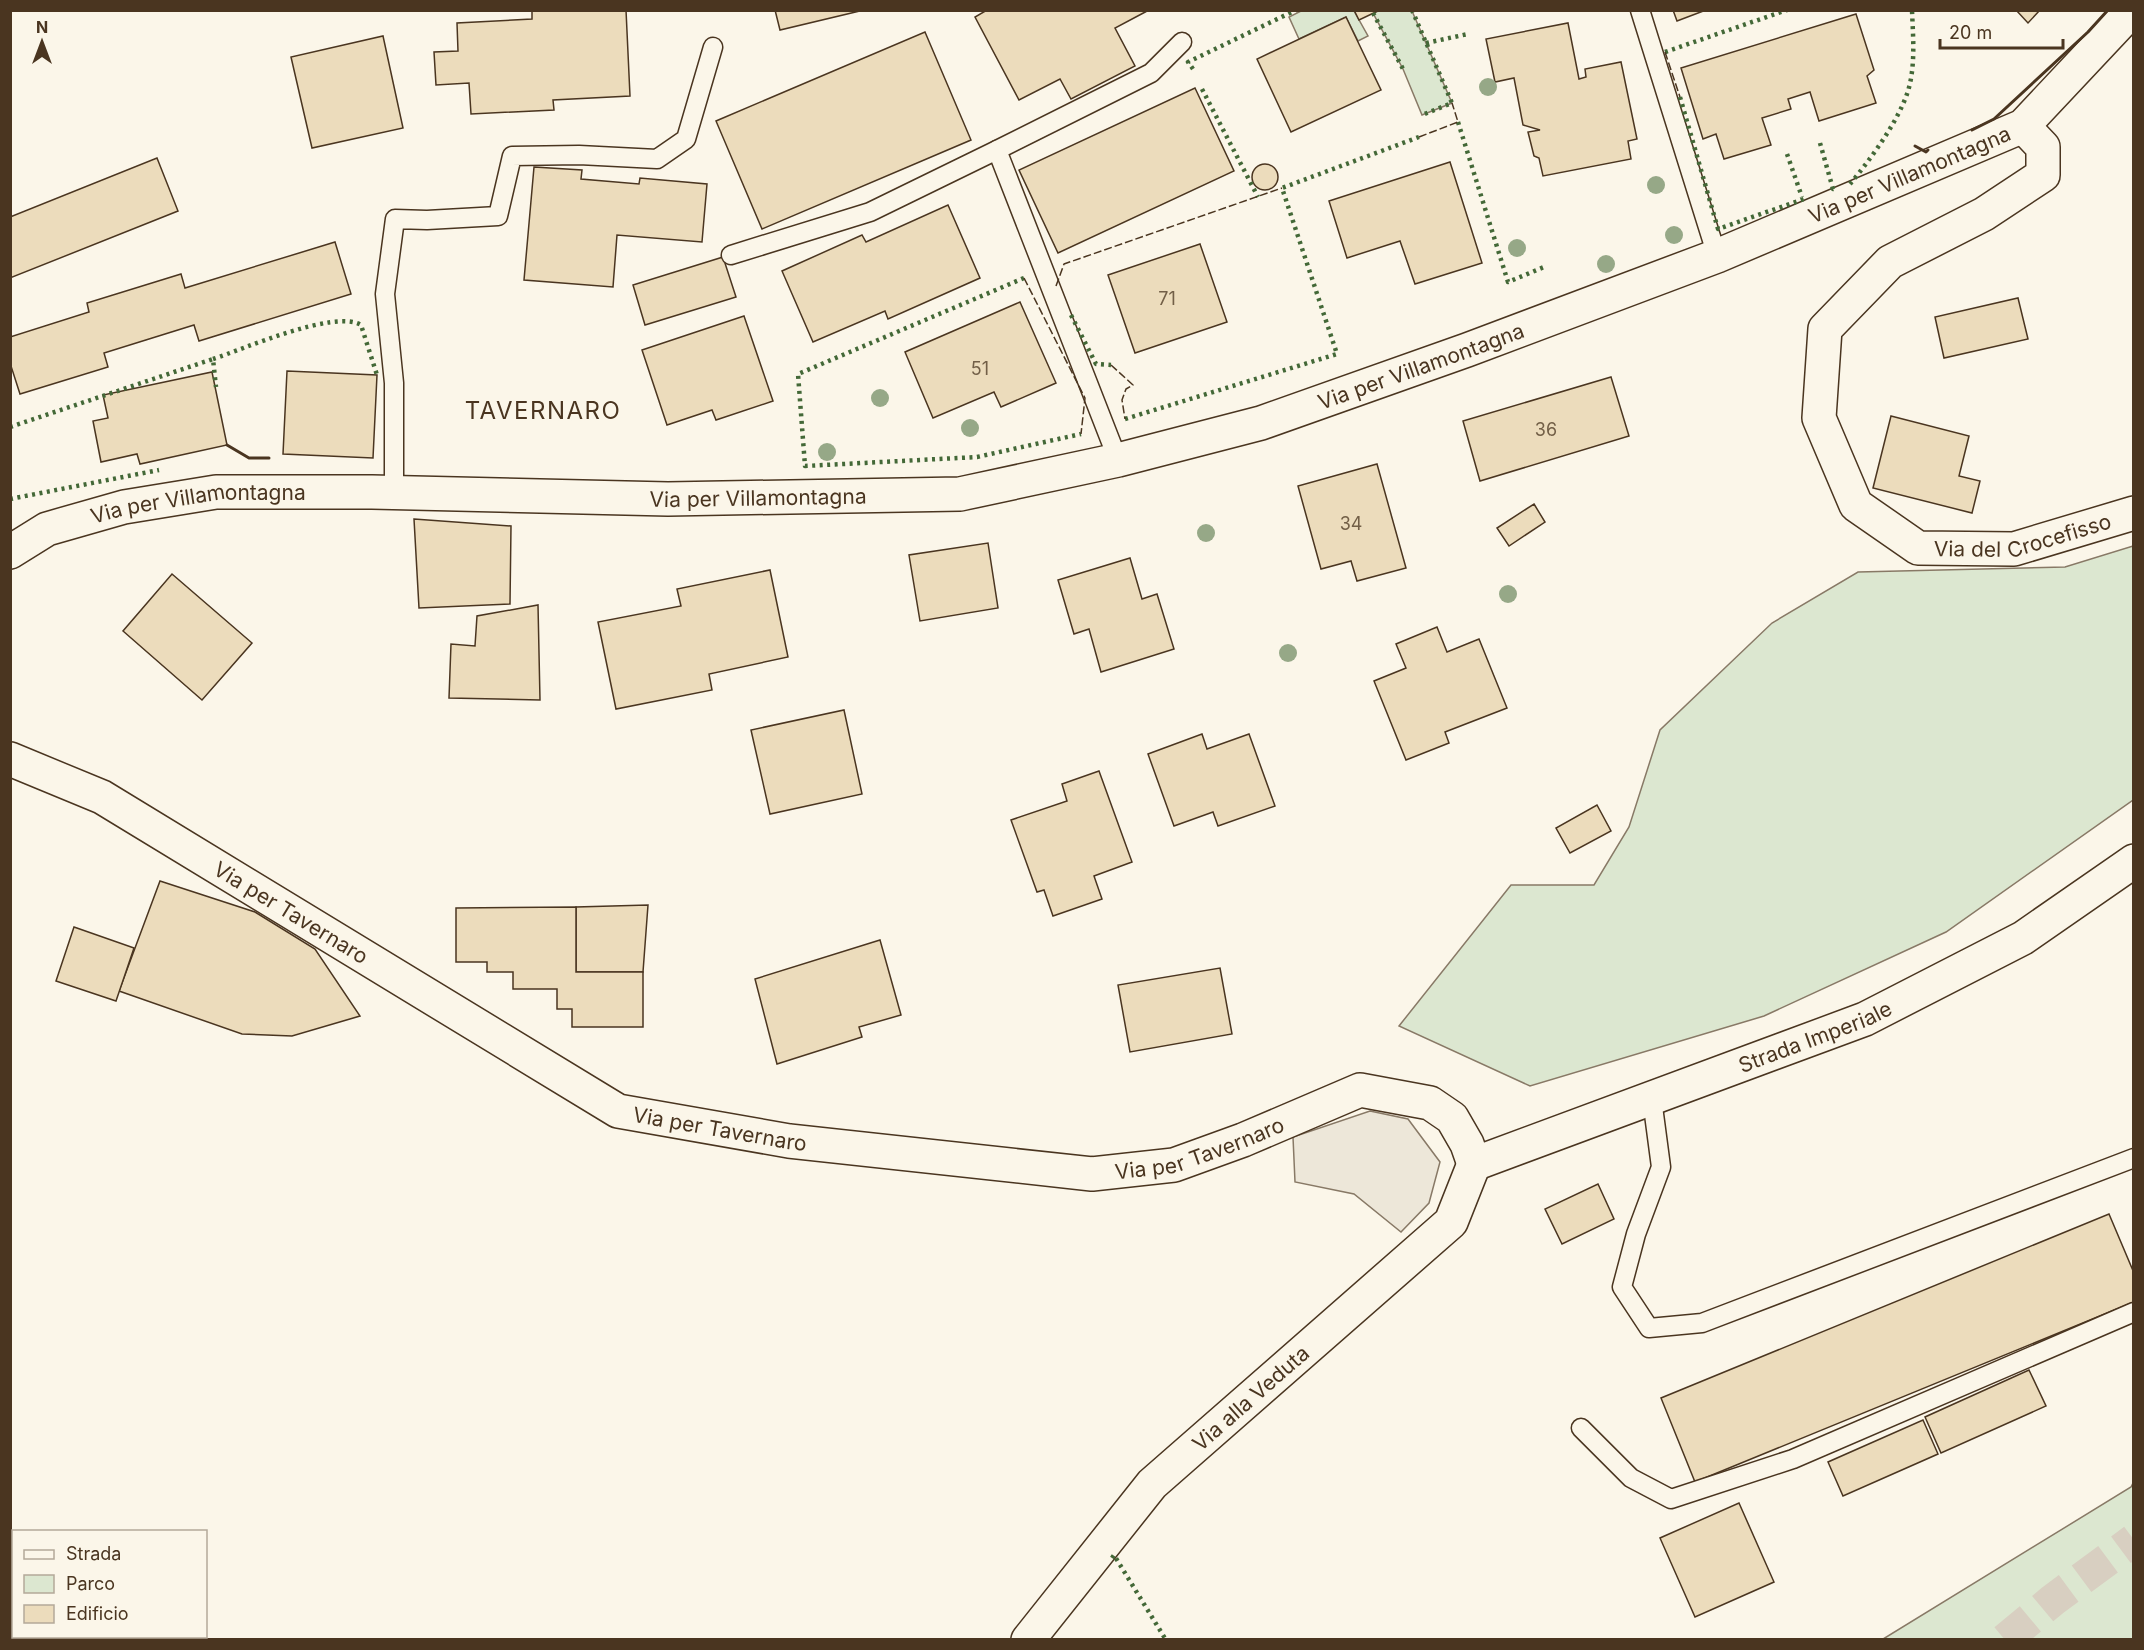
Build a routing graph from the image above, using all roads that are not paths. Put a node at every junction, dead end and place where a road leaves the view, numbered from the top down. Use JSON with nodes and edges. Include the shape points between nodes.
{"nodes":[{"id":1,"x":1640,"y":10,"type":"edge"},
{"id":2,"x":2132,"y":10,"type":"edge"},
{"id":3,"x":1182,"y":42,"type":"dead end"},
{"id":4,"x":713,"y":47,"type":"dead end"},
{"id":5,"x":2023,"y":126,"type":"junction"},
{"id":6,"x":998,"y":150,"type":"junction"},
{"id":7,"x":731,"y":255,"type":"dead end"},
{"id":8,"x":1717,"y":256,"type":"junction"},
{"id":9,"x":1118,"y":460,"type":"junction"},
{"id":10,"x":394,"y":494,"type":"junction"},
{"id":11,"x":2133,"y":513,"type":"edge"},
{"id":12,"x":10,"y":552,"type":"edge"},
{"id":13,"x":10,"y":759,"type":"edge"},
{"id":14,"x":2133,"y":861,"type":"edge"},
{"id":15,"x":1652,"y":1098,"type":"junction"},
{"id":16,"x":2133,"y":1158,"type":"edge"},
{"id":17,"x":1474,"y":1164,"type":"junction"},
{"id":18,"x":2133,"y":1312,"type":"edge"},
{"id":19,"x":1581,"y":1428,"type":"dead end"},
{"id":20,"x":1028,"y":1640,"type":"edge"}],
"edges":[{"from":1,"to":8,"type":"lane"},
{"from":2,"to":5,"type":"street","name":"Via per Villamontagna"},
{"from":3,"to":6,"type":"lane","via":[[1151,73]]},
{"from":4,"to":10,"type":"lane","via":[[686,139],[657,159],[512,156],[498,216],[395,219],[384,294],[394,383]]},
{"from":5,"to":8,"type":"street","name":"Via per Villamontagna"},
{"from":5,"to":11,"type":"street","name":"Via del Crocefisso","via":[[2043,147],[2043,175],[1984,214],[1890,262],[1825,329],[1819,418],[1856,505],[1918,548],[2014,549]]},
{"from":6,"to":7,"type":"lane","via":[[870,212]]},
{"from":6,"to":9,"type":"lane"},
{"from":8,"to":9,"type":"street","name":"Via per Villamontagna","via":[[1261,423]]},
{"from":9,"to":10,"type":"street","name":"Via per Villamontagna","via":[[960,494],[668,499]]},
{"from":10,"to":12,"type":"street","name":"Via per Villamontagna","via":[[216,492],[124,507],[58,525]]},
{"from":13,"to":17,"type":"street","name":"Via per Tavernaro","via":[[102,797],[618,1111],[789,1141],[1092,1174],[1173,1165],[1360,1090],[1430,1103],[1452,1118]]},
{"from":14,"to":15,"type":"street","name":"Strada Imperiale","via":[[2023,938],[1865,1019]]},
{"from":15,"to":16,"type":"lane","via":[[1661,1167],[1636,1234],[1622,1287],[1649,1328],[1702,1323]]},
{"from":15,"to":17,"type":"street","name":"Strada Imperiale"},
{"from":17,"to":20,"type":"street","name":"Via alla Veduta","via":[[1451,1222],[1152,1484]]},
{"from":18,"to":19,"type":"lane","via":[[1793,1459],[1671,1499],[1631,1478]]}]}
